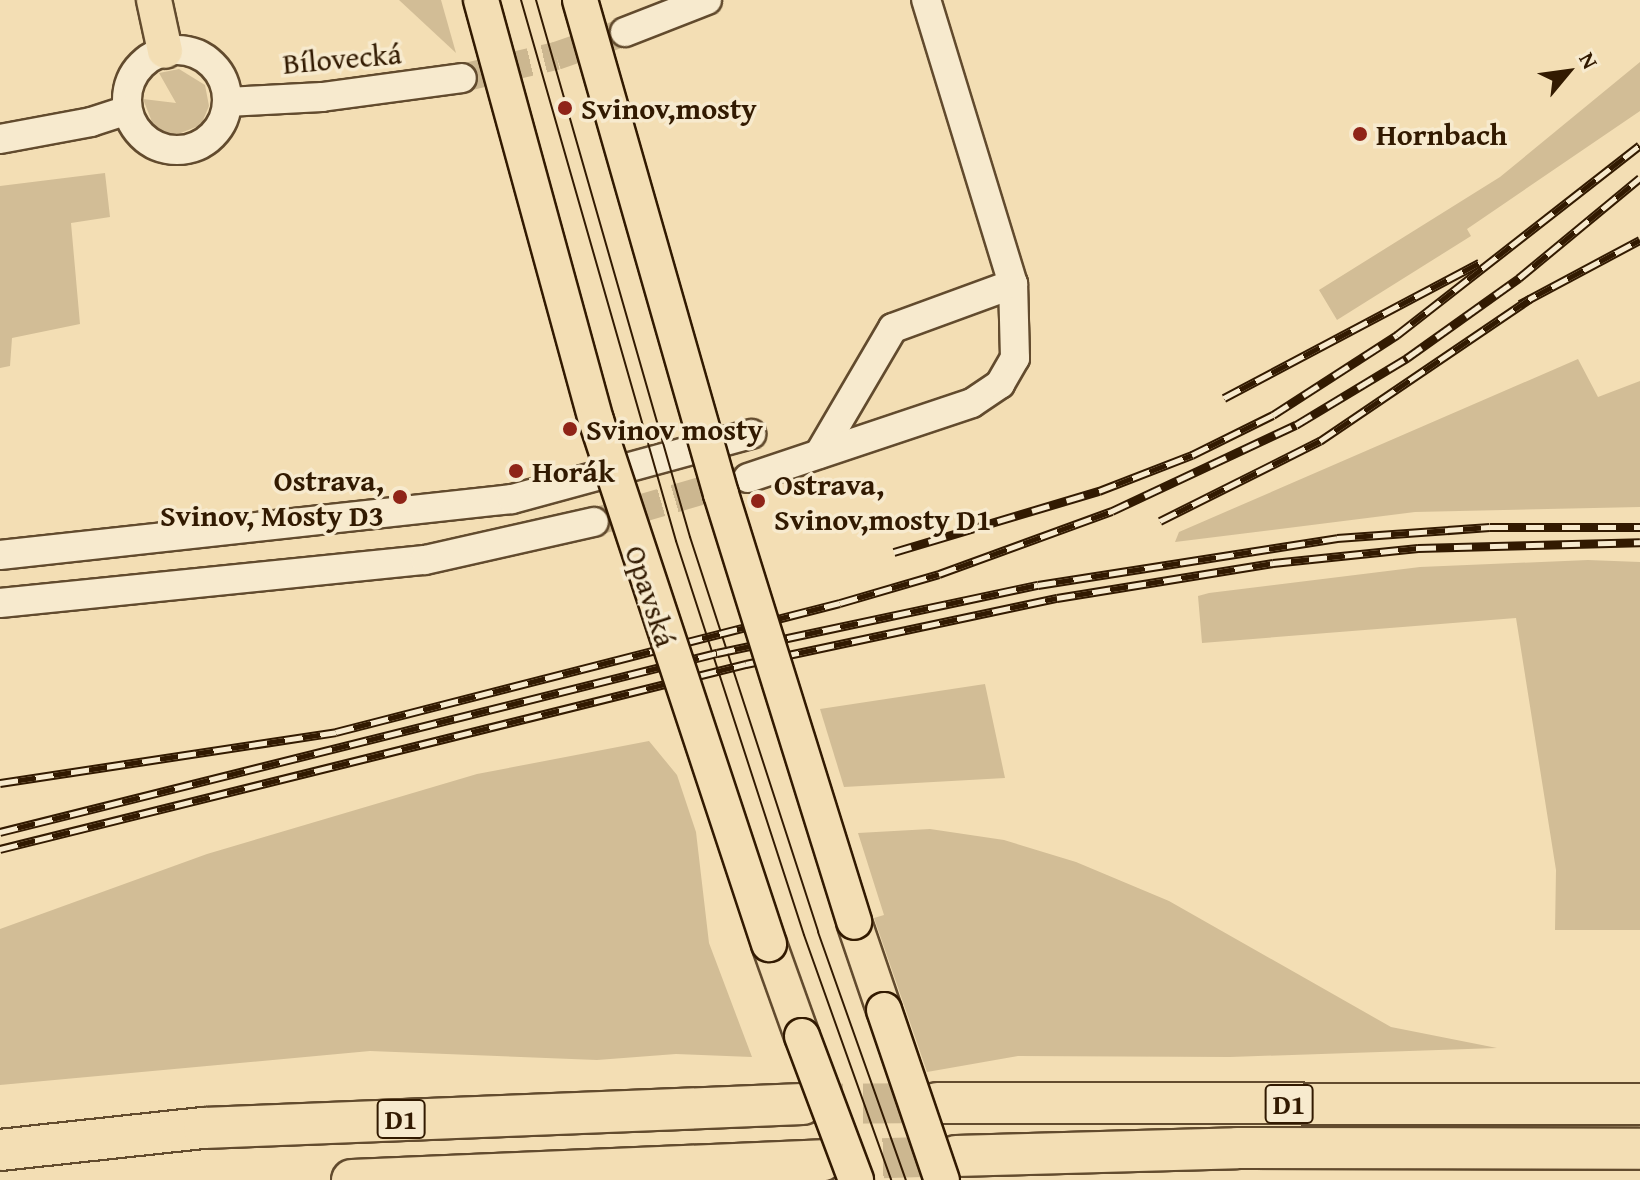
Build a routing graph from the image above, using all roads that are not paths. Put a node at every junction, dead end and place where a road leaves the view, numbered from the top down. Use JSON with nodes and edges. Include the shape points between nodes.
{"nodes":[{"id":1,"x":154,"y":0,"type":"edge"},
{"id":2,"x":481,"y":0,"type":"edge"},
{"id":3,"x":580,"y":0,"type":"edge"},
{"id":4,"x":707,"y":0,"type":"edge"},
{"id":5,"x":926,"y":0,"type":"edge"},
{"id":6,"x":625,"y":32,"type":"tunnel mouth"},
{"id":7,"x":165,"y":51,"type":"junction"},
{"id":8,"x":462,"y":78,"type":"tunnel mouth"},
{"id":9,"x":227,"y":102,"type":"junction"},
{"id":10,"x":127,"y":110,"type":"junction"},
{"id":11,"x":0,"y":139,"type":"edge"},
{"id":12,"x":1013,"y":284,"type":"junction"},
{"id":13,"x":751,"y":434,"type":"dead end"},
{"id":14,"x":819,"y":454,"type":"junction"},
{"id":15,"x":748,"y":478,"type":"tunnel mouth"},
{"id":16,"x":594,"y":522,"type":"tunnel mouth"},
{"id":17,"x":0,"y":555,"type":"edge"},
{"id":18,"x":0,"y":603,"type":"edge"},
{"id":19,"x":937,"y":1103,"type":"tunnel mouth"},
{"id":20,"x":803,"y":1104,"type":"tunnel mouth"},
{"id":21,"x":1640,"y":1104,"type":"edge"},
{"id":22,"x":1640,"y":1149,"type":"edge"},
{"id":23,"x":0,"y":1150,"type":"edge"},
{"id":24,"x":823,"y":1160,"type":"tunnel mouth"},
{"id":25,"x":949,"y":1168,"type":"edge"},
{"id":26,"x":352,"y":1180,"type":"edge"},
{"id":27,"x":856,"y":1180,"type":"edge"}],
"edges":[{"from":1,"to":7,"type":"main road"},
{"from":2,"to":27,"type":"main road","name":"Opavská","bridge":true,"via":[[596,420],[769,944]]},
{"from":3,"to":25,"type":"main road","bridge":true,"via":[[721,494],[854,922]]},
{"from":4,"to":6,"type":"street"},
{"from":5,"to":12,"type":"street"},
{"from":7,"to":9,"type":"street","via":[[180,49],[209,61],[219,72]]},
{"from":7,"to":10,"type":"street","via":[[136,69]]},
{"from":8,"to":9,"type":"street","name":"Bílovecká","via":[[322,97]]},
{"from":9,"to":10,"type":"street","via":[[214,135],[182,150],[167,150],[141,136]]},
{"from":10,"to":11,"type":"street"},
{"from":12,"to":14,"type":"street","via":[[893,328]]},
{"from":12,"to":14,"type":"street","via":[[1015,358],[1000,384],[972,403]]},
{"from":13,"to":17,"type":"street","via":[[512,499]]},
{"from":14,"to":15,"type":"street"},
{"from":16,"to":18,"type":"street","via":[[425,560]]},
{"from":19,"to":21,"type":"highway","number":"D1"},
{"from":20,"to":23,"type":"highway","number":"D1","via":[[204,1128]]},
{"from":22,"to":25,"type":"highway","number":"D1","via":[[1237,1148]]},
{"from":24,"to":26,"type":"highway","number":"D1"}]}
